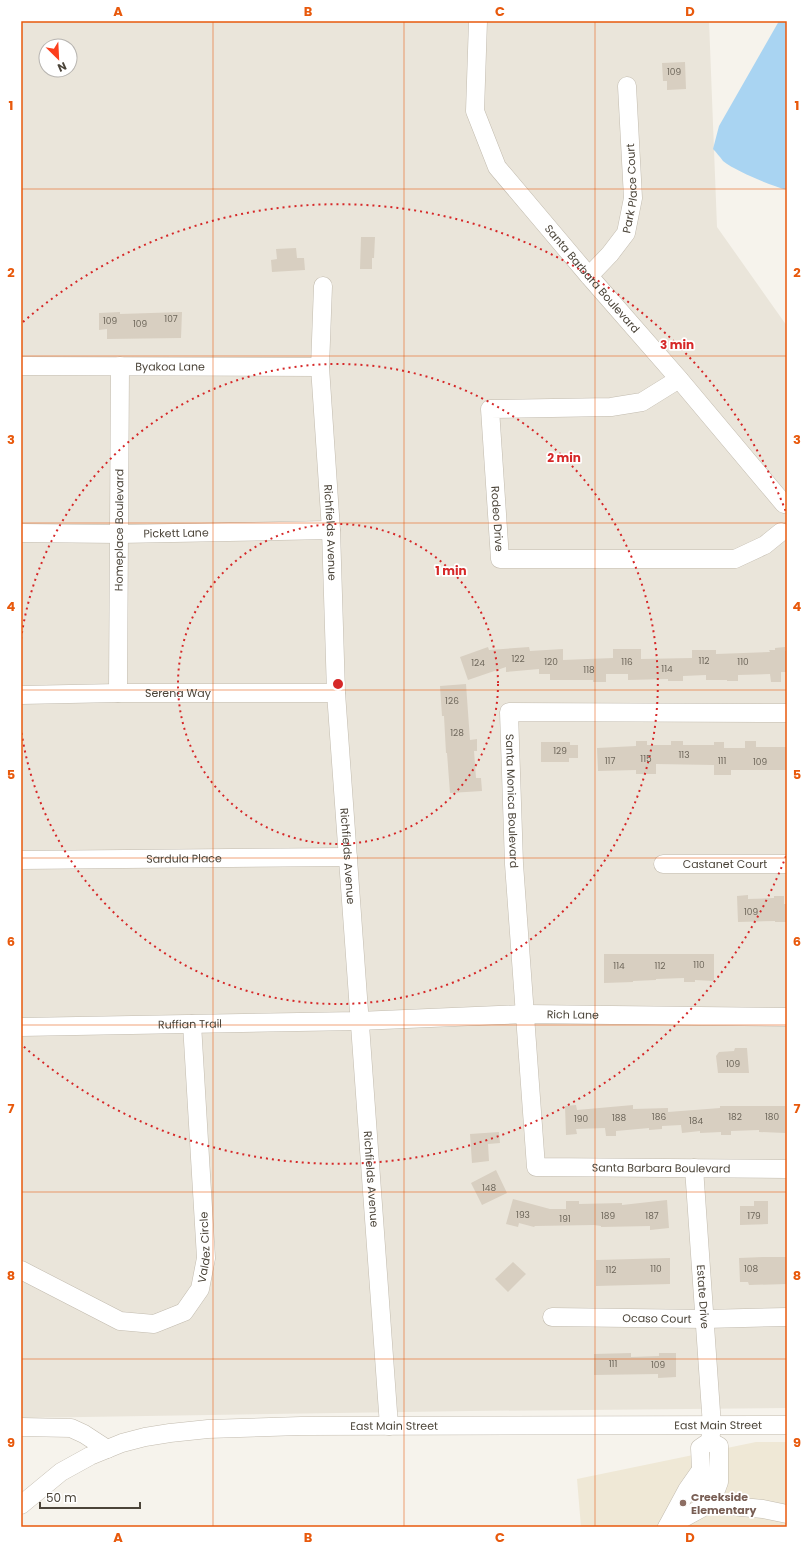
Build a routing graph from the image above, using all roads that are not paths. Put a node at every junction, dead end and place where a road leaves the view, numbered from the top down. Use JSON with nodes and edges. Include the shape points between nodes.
{"nodes":[{"id":1,"x":478,"y":21,"type":"edge"},
{"id":2,"x":627,"y":86,"type":"dead end"},
{"id":3,"x":589,"y":276,"type":"junction"},
{"id":4,"x":323,"y":286,"type":"dead end"},
{"id":5,"x":21,"y":366,"type":"edge"},
{"id":6,"x":120,"y":366,"type":"junction"},
{"id":7,"x":320,"y":367,"type":"junction"},
{"id":8,"x":679,"y":379,"type":"junction"},
{"id":9,"x":785,"y":503,"type":"edge"},
{"id":10,"x":331,"y":530,"type":"junction"},
{"id":11,"x":21,"y":533,"type":"edge"},
{"id":12,"x":119,"y":534,"type":"junction"},
{"id":13,"x":784,"y":534,"type":"edge"},
{"id":14,"x":118,"y":693,"type":"junction"},
{"id":15,"x":336,"y":693,"type":"junction"},
{"id":16,"x":21,"y":695,"type":"edge"},
{"id":17,"x":787,"y":713,"type":"edge"},
{"id":18,"x":348,"y":857,"type":"junction"},
{"id":19,"x":21,"y":860,"type":"edge"},
{"id":20,"x":663,"y":864,"type":"dead end"},
{"id":21,"x":787,"y":864,"type":"edge"},
{"id":22,"x":525,"y":1014,"type":"junction"},
{"id":23,"x":787,"y":1017,"type":"edge"},
{"id":24,"x":358,"y":1021,"type":"junction"},
{"id":25,"x":192,"y":1024,"type":"junction"},
{"id":26,"x":21,"y":1027,"type":"edge"},
{"id":27,"x":536,"y":1167,"type":"joint"},
{"id":28,"x":694,"y":1168,"type":"junction"},
{"id":29,"x":787,"y":1169,"type":"edge"},
{"id":30,"x":21,"y":1270,"type":"edge"},
{"id":31,"x":552,"y":1317,"type":"dead end"},
{"id":32,"x":787,"y":1317,"type":"edge"},
{"id":33,"x":705,"y":1319,"type":"junction"},
{"id":34,"x":787,"y":1425,"type":"edge"},
{"id":35,"x":389,"y":1426,"type":"junction"},
{"id":36,"x":21,"y":1427,"type":"edge"},
{"id":37,"x":711,"y":1433,"type":"junction"},
{"id":38,"x":107,"y":1449,"type":"junction"},
{"id":39,"x":701,"y":1470,"type":"junction"},
{"id":40,"x":709,"y":1499,"type":"junction"},
{"id":41,"x":21,"y":1505,"type":"edge"},
{"id":42,"x":787,"y":1514,"type":"edge"},
{"id":43,"x":667,"y":1527,"type":"edge"}],
"edges":[{"from":1,"to":3,"type":"street","name":"Santa Barbara Boulevard","via":[[475,111],[497,167]]},
{"from":2,"to":3,"type":"street","name":"Park Place Court","via":[[633,198],[626,233]]},
{"from":3,"to":8,"type":"street","name":"Santa Barbara Boulevard"},
{"from":4,"to":7,"type":"street","name":"Richfields Avenue"},
{"from":5,"to":6,"type":"street","name":"Byakoa Lane"},
{"from":6,"to":7,"type":"street","name":"Byakoa Lane"},
{"from":6,"to":12,"type":"street","name":"Homeplace Boulevard"},
{"from":7,"to":10,"type":"street","name":"Richfields Avenue"},
{"from":8,"to":9,"type":"street","name":"Santa Barbara Boulevard"},
{"from":8,"to":13,"type":"street","name":"Rodeo Drive","via":[[642,402],[611,407],[490,409],[500,559],[735,559]]},
{"from":9,"to":13,"type":"street","via":[[778,515],[778,527]]},
{"from":10,"to":12,"type":"street","name":"Pickett Lane"},
{"from":10,"to":15,"type":"street","name":"Richfields Avenue"},
{"from":11,"to":12,"type":"street","name":"Pickett Lane"},
{"from":12,"to":14,"type":"street","name":"Homeplace Boulevard"},
{"from":14,"to":15,"type":"street","name":"Serena Way"},
{"from":14,"to":16,"type":"street","name":"Serena Way"},
{"from":15,"to":18,"type":"street","name":"Richfields Avenue"},
{"from":17,"to":22,"type":"street","name":"Santa Monica Boulevard","via":[[509,712],[514,864]]},
{"from":18,"to":19,"type":"street","name":"Sardula Place"},
{"from":18,"to":24,"type":"street","name":"Richfields Avenue"},
{"from":20,"to":21,"type":"street","name":"Castanet Court"},
{"from":22,"to":23,"type":"street","name":"Rich Lane"},
{"from":22,"to":24,"type":"street","name":"Rich Lane"},
{"from":22,"to":27,"type":"street","name":"Santa Monica Boulevard"},
{"from":24,"to":25,"type":"street","name":"Ruffian Trail"},
{"from":24,"to":35,"type":"street","name":"Richfields Avenue"},
{"from":25,"to":26,"type":"street","name":"Ruffian Trail"},
{"from":25,"to":30,"type":"street","name":"Valdez Circle","via":[[206,1258],[200,1289],[184,1312],[154,1324],[120,1321]]},
{"from":27,"to":28,"type":"street","name":"Santa Barbara Boulevard"},
{"from":28,"to":29,"type":"street","name":"Santa Barbara Boulevard"},
{"from":28,"to":33,"type":"street","name":"Estate Drive"},
{"from":31,"to":33,"type":"street","name":"Ocaso Court"},
{"from":32,"to":33,"type":"street","name":"Ocaso Court"},
{"from":33,"to":37,"type":"street","name":"Estate Drive"},
{"from":34,"to":37,"type":"street","name":"East Main Street"},
{"from":35,"to":37,"type":"street","name":"East Main Street","via":[[549,1424]]},
{"from":35,"to":38,"type":"street","name":"East Main Street","via":[[200,1430],[145,1437]]},
{"from":36,"to":38,"type":"street","via":[[71,1428]]},
{"from":37,"to":39,"type":"street","via":[[700,1448]]},
{"from":37,"to":40,"type":"street","via":[[719,1446],[719,1482]]},
{"from":38,"to":41,"type":"street","name":"East Main Street","via":[[61,1472]]},
{"from":39,"to":40,"type":"street","via":[[702,1488]]},
{"from":39,"to":43,"type":"street"},
{"from":40,"to":42,"type":"street"},
{"from":40,"to":43,"type":"street"}]}
